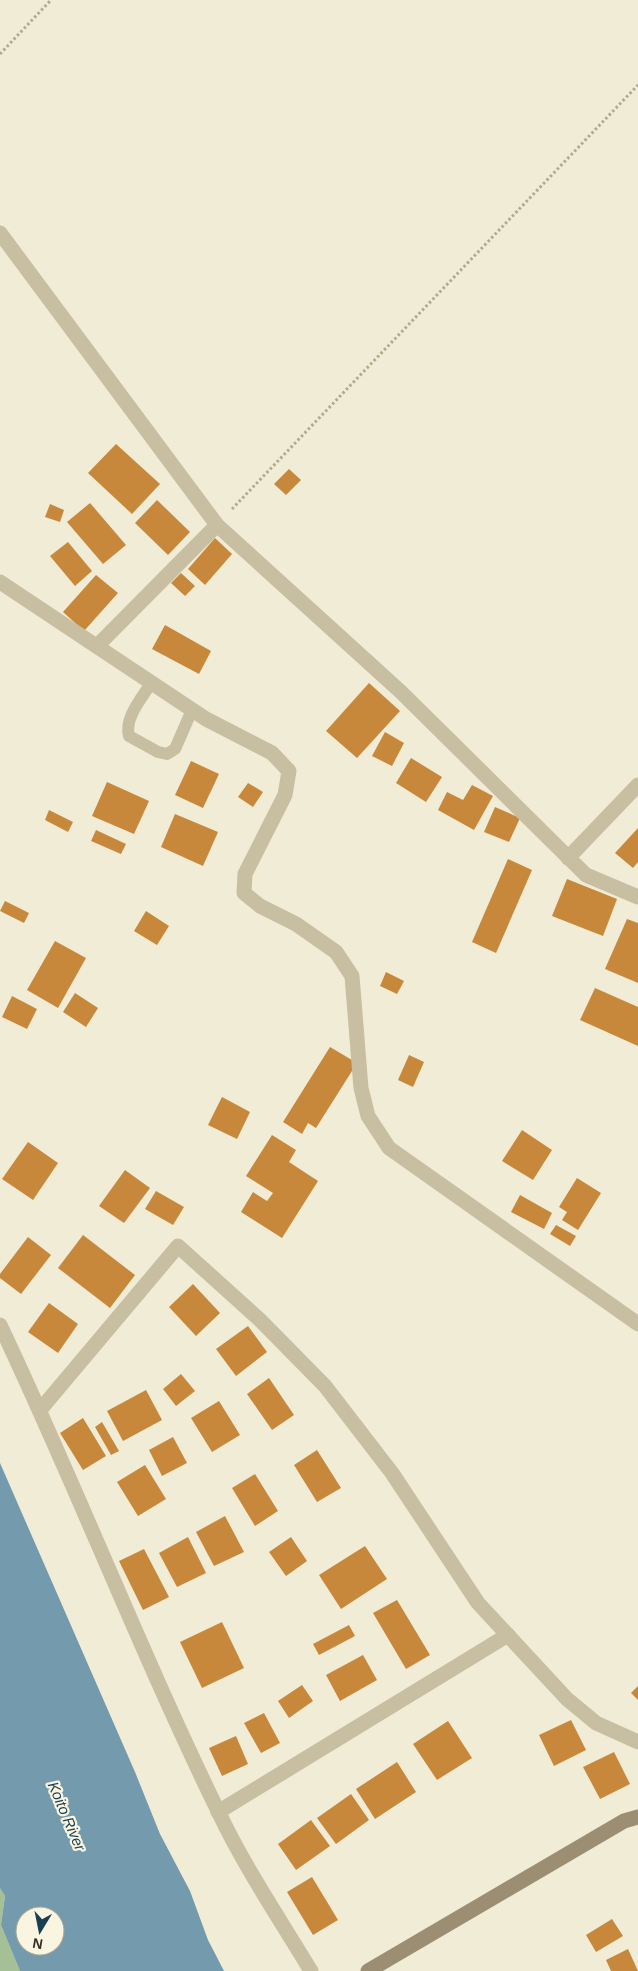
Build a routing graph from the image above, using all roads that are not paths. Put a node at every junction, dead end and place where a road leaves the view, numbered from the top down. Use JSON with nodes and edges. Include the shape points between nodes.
{"nodes":[{"id":1,"x":0,"y":233,"type":"edge"},
{"id":2,"x":217,"y":525,"type":"junction"},
{"id":3,"x":0,"y":582,"type":"edge"},
{"id":4,"x":97,"y":646,"type":"junction"},
{"id":5,"x":151,"y":683,"type":"junction"},
{"id":6,"x":192,"y":710,"type":"junction"},
{"id":7,"x":638,"y":785,"type":"edge"},
{"id":8,"x":568,"y":858,"type":"junction"},
{"id":9,"x":638,"y":897,"type":"edge"},
{"id":10,"x":638,"y":1324,"type":"edge"},
{"id":11,"x":0,"y":1325,"type":"edge"},
{"id":12,"x":40,"y":1410,"type":"junction"},
{"id":13,"x":508,"y":1635,"type":"junction"},
{"id":14,"x":638,"y":1742,"type":"edge"},
{"id":15,"x":218,"y":1812,"type":"junction"},
{"id":16,"x":638,"y":1817,"type":"edge"},
{"id":17,"x":311,"y":1971,"type":"edge"},
{"id":18,"x":368,"y":1971,"type":"edge"}],
"edges":[{"from":1,"to":2,"type":"street"},
{"from":2,"to":4,"type":"street"},
{"from":2,"to":8,"type":"street","via":[[401,692]]},
{"from":3,"to":4,"type":"street"},
{"from":4,"to":5,"type":"street"},
{"from":5,"to":6,"type":"street"},
{"from":5,"to":6,"type":"lane","via":[[133,713],[127,729],[129,736],[167,754],[175,749]]},
{"from":6,"to":10,"type":"street","via":[[272,753],[289,771],[285,795],[245,874],[244,893],[336,952],[352,976],[361,1088],[368,1116],[389,1148]]},
{"from":7,"to":8,"type":"street"},
{"from":8,"to":9,"type":"street","via":[[586,875]]},
{"from":11,"to":12,"type":"street"},
{"from":12,"to":13,"type":"street","via":[[178,1246],[260,1320],[325,1386],[392,1473],[478,1603]]},
{"from":12,"to":15,"type":"street","via":[[102,1558]]},
{"from":13,"to":14,"type":"street","via":[[567,1698],[596,1723]]},
{"from":13,"to":15,"type":"street"},
{"from":15,"to":17,"type":"street"},
{"from":16,"to":18,"type":"street","via":[[624,1821]]}]}
